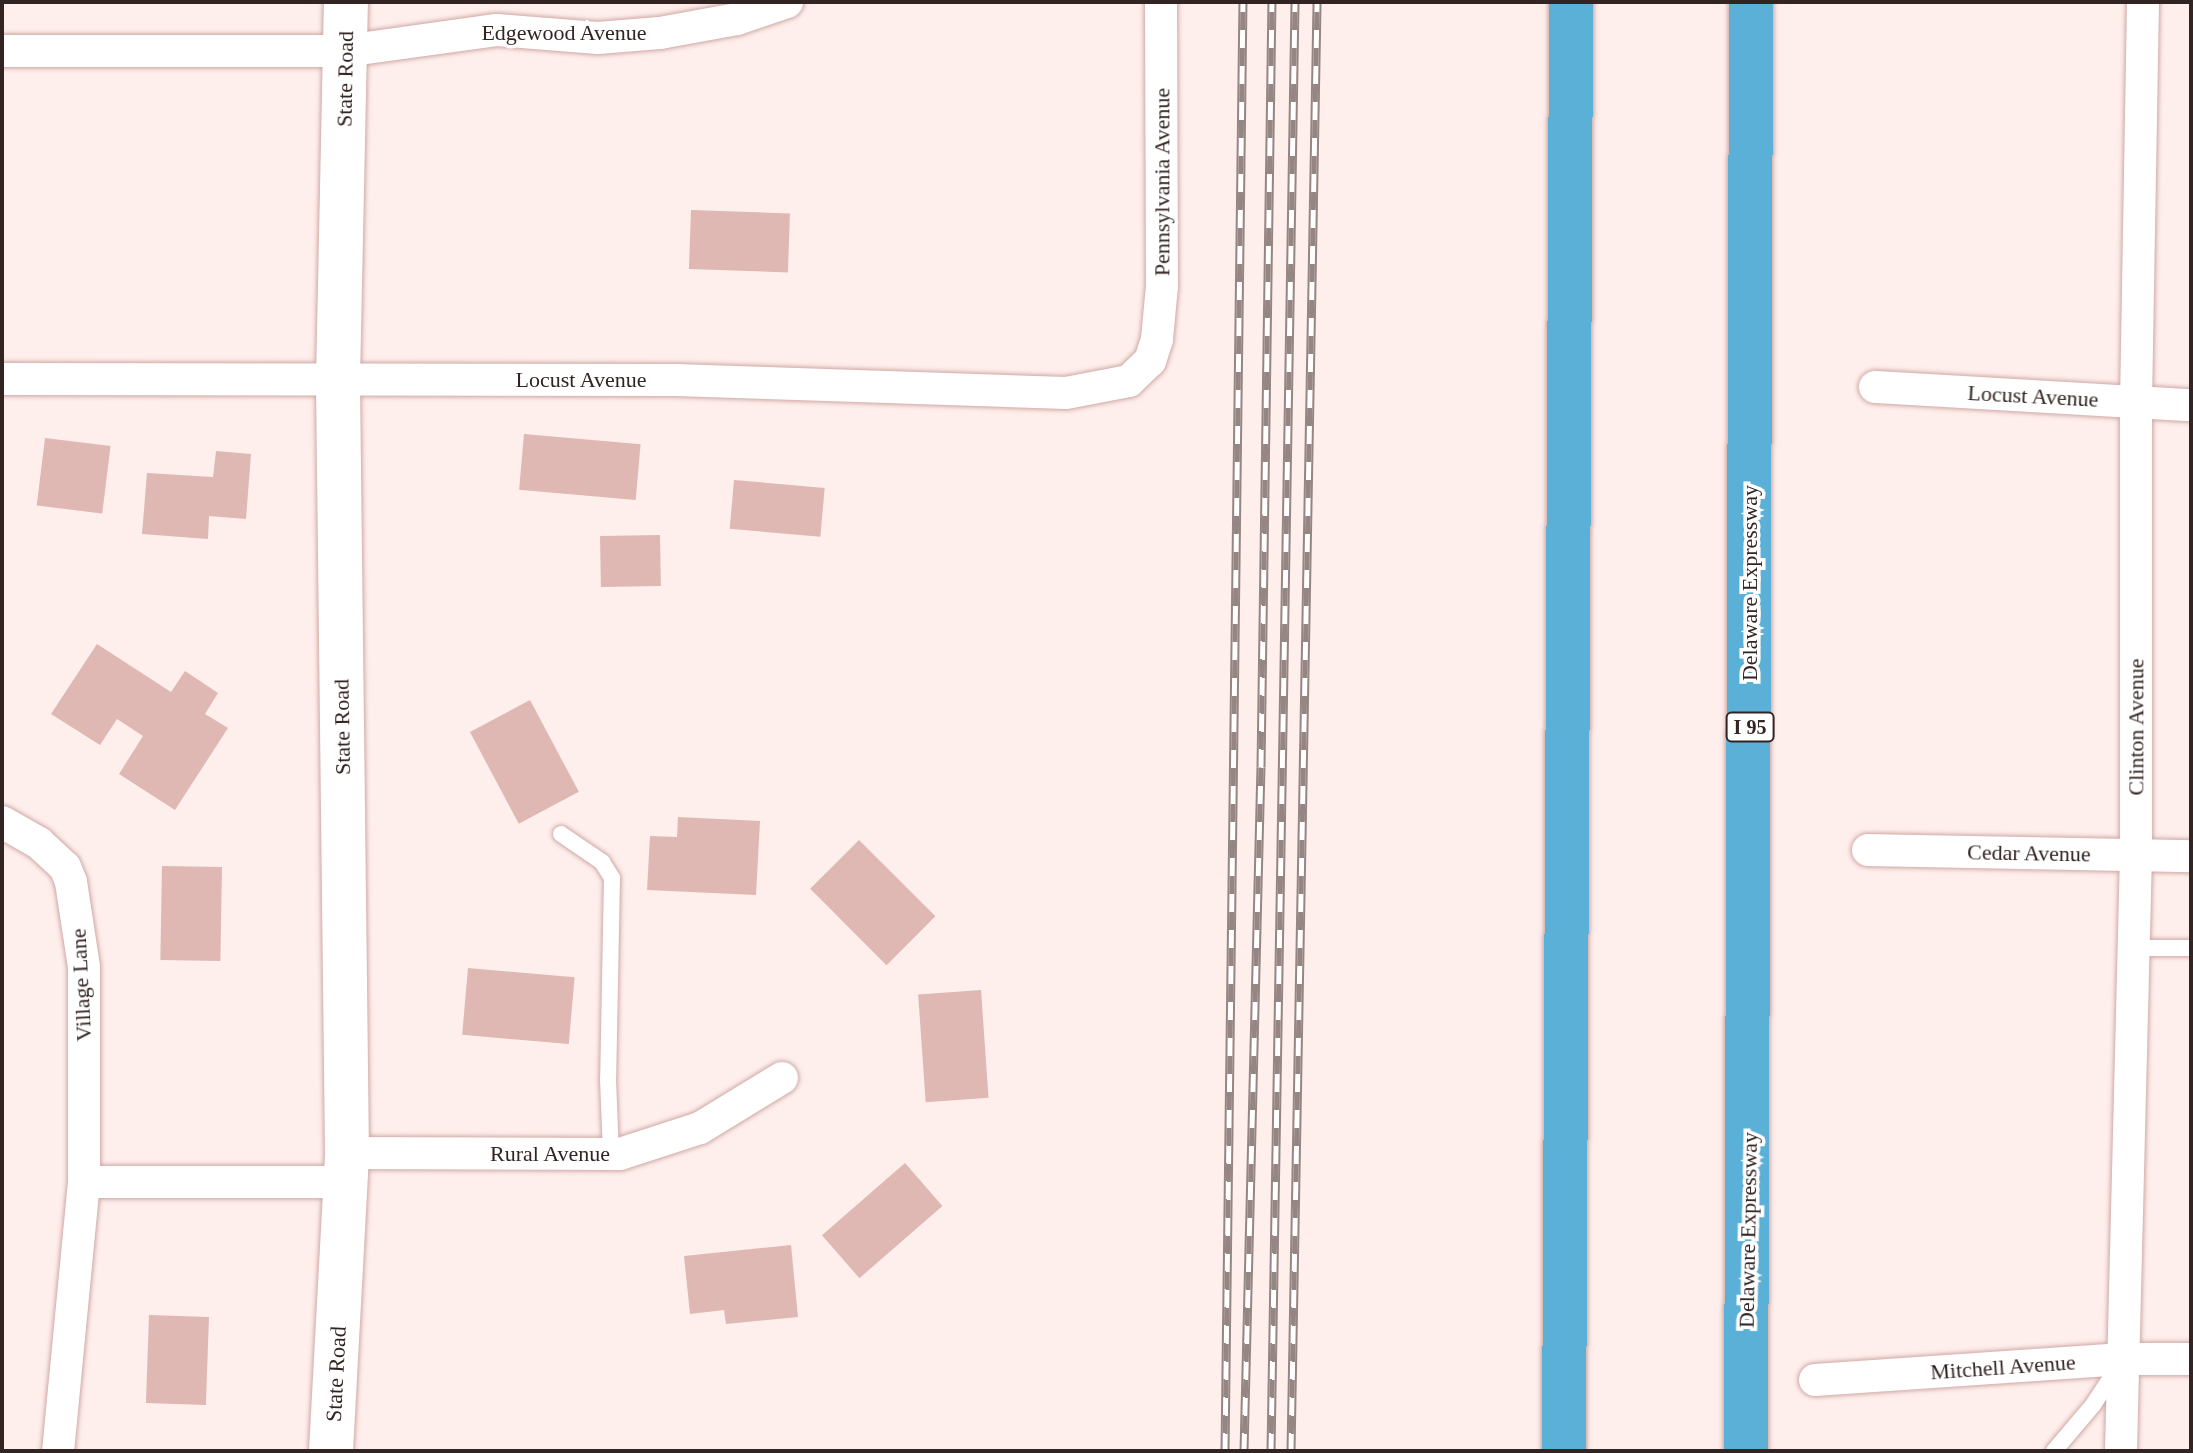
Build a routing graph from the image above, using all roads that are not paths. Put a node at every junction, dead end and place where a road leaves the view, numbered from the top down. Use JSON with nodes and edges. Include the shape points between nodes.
{"nodes":[{"id":1,"x":346,"y":2,"type":"edge"},
{"id":2,"x":787,"y":2,"type":"edge"},
{"id":3,"x":1161,"y":2,"type":"edge"},
{"id":4,"x":1571,"y":2,"type":"edge"},
{"id":5,"x":1751,"y":2,"type":"edge"},
{"id":6,"x":2143,"y":2,"type":"edge"},
{"id":7,"x":2,"y":51,"type":"edge"},
{"id":8,"x":345,"y":51,"type":"junction"},
{"id":9,"x":1150,"y":361,"type":"joint"},
{"id":10,"x":2,"y":379,"type":"edge"},
{"id":11,"x":338,"y":380,"type":"junction"},
{"id":12,"x":1875,"y":387,"type":"dead end"},
{"id":13,"x":2136,"y":403,"type":"junction"},
{"id":14,"x":2191,"y":405,"type":"edge"},
{"id":15,"x":2,"y":822,"type":"edge"},
{"id":16,"x":561,"y":834,"type":"dead end"},
{"id":17,"x":1868,"y":850,"type":"dead end"},
{"id":18,"x":2136,"y":855,"type":"junction"},
{"id":19,"x":2191,"y":856,"type":"edge"},
{"id":20,"x":2134,"y":948,"type":"junction"},
{"id":21,"x":2191,"y":948,"type":"edge"},
{"id":22,"x":782,"y":1078,"type":"dead end"},
{"id":23,"x":611,"y":1154,"type":"junction"},
{"id":24,"x":347,"y":1168,"type":"junction"},
{"id":25,"x":84,"y":1182,"type":"junction"},
{"id":26,"x":2123,"y":1359,"type":"junction"},
{"id":27,"x":2191,"y":1359,"type":"edge"},
{"id":28,"x":1815,"y":1380,"type":"dead end"},
{"id":29,"x":58,"y":1451,"type":"edge"},
{"id":30,"x":331,"y":1451,"type":"edge"},
{"id":31,"x":1564,"y":1451,"type":"edge"},
{"id":32,"x":1746,"y":1451,"type":"edge"},
{"id":33,"x":2054,"y":1451,"type":"edge"},
{"id":34,"x":2121,"y":1451,"type":"edge"}],
"edges":[{"from":1,"to":8,"type":"main road","name":"State Road"},
{"from":2,"to":8,"type":"street","name":"Edgewood Avenue","via":[[737,19],[660,33],[598,38],[497,30]]},
{"from":3,"to":9,"type":"street","name":"Pennsylvania Avenue","via":[[1162,286]]},
{"from":4,"to":31,"type":"highway"},
{"from":5,"to":32,"type":"highway","name":"Delaware Expressway","number":"I 95"},
{"from":6,"to":13,"type":"street","name":"Clinton Avenue"},
{"from":7,"to":8,"type":"street","name":"Edgewood Avenue"},
{"from":8,"to":11,"type":"main road","name":"State Road"},
{"from":9,"to":11,"type":"street","name":"Locust Avenue","via":[[1129,381],[1066,393],[676,380]]},
{"from":10,"to":11,"type":"street","name":"Locust Avenue"},
{"from":11,"to":24,"type":"main road","name":"State Road"},
{"from":12,"to":13,"type":"street","name":"Locust Avenue"},
{"from":13,"to":14,"type":"street","name":"Locust Avenue"},
{"from":13,"to":18,"type":"street","name":"Clinton Avenue"},
{"from":15,"to":25,"type":"street","name":"Village Lane","via":[[39,843],[65,867],[71,882],[84,967]]},
{"from":16,"to":23,"type":"lane","via":[[602,862],[612,878]]},
{"from":17,"to":18,"type":"street","name":"Cedar Avenue"},
{"from":18,"to":19,"type":"street","name":"Cedar Avenue"},
{"from":18,"to":20,"type":"street","name":"Clinton Avenue"},
{"from":20,"to":21,"type":"lane"},
{"from":20,"to":26,"type":"street","name":"Clinton Avenue"},
{"from":22,"to":23,"type":"street","name":"Rural Avenue","via":[[700,1128]]},
{"from":23,"to":24,"type":"street","name":"Rural Avenue"},
{"from":24,"to":25,"type":"street"},
{"from":24,"to":30,"type":"main road","name":"State Road"},
{"from":25,"to":29,"type":"street","name":"Village Lane"},
{"from":26,"to":27,"type":"street","name":"Mitchell Avenue"},
{"from":26,"to":28,"type":"street","name":"Mitchell Avenue"},
{"from":26,"to":33,"type":"lane"},
{"from":26,"to":34,"type":"street","name":"Clinton Avenue"}]}
